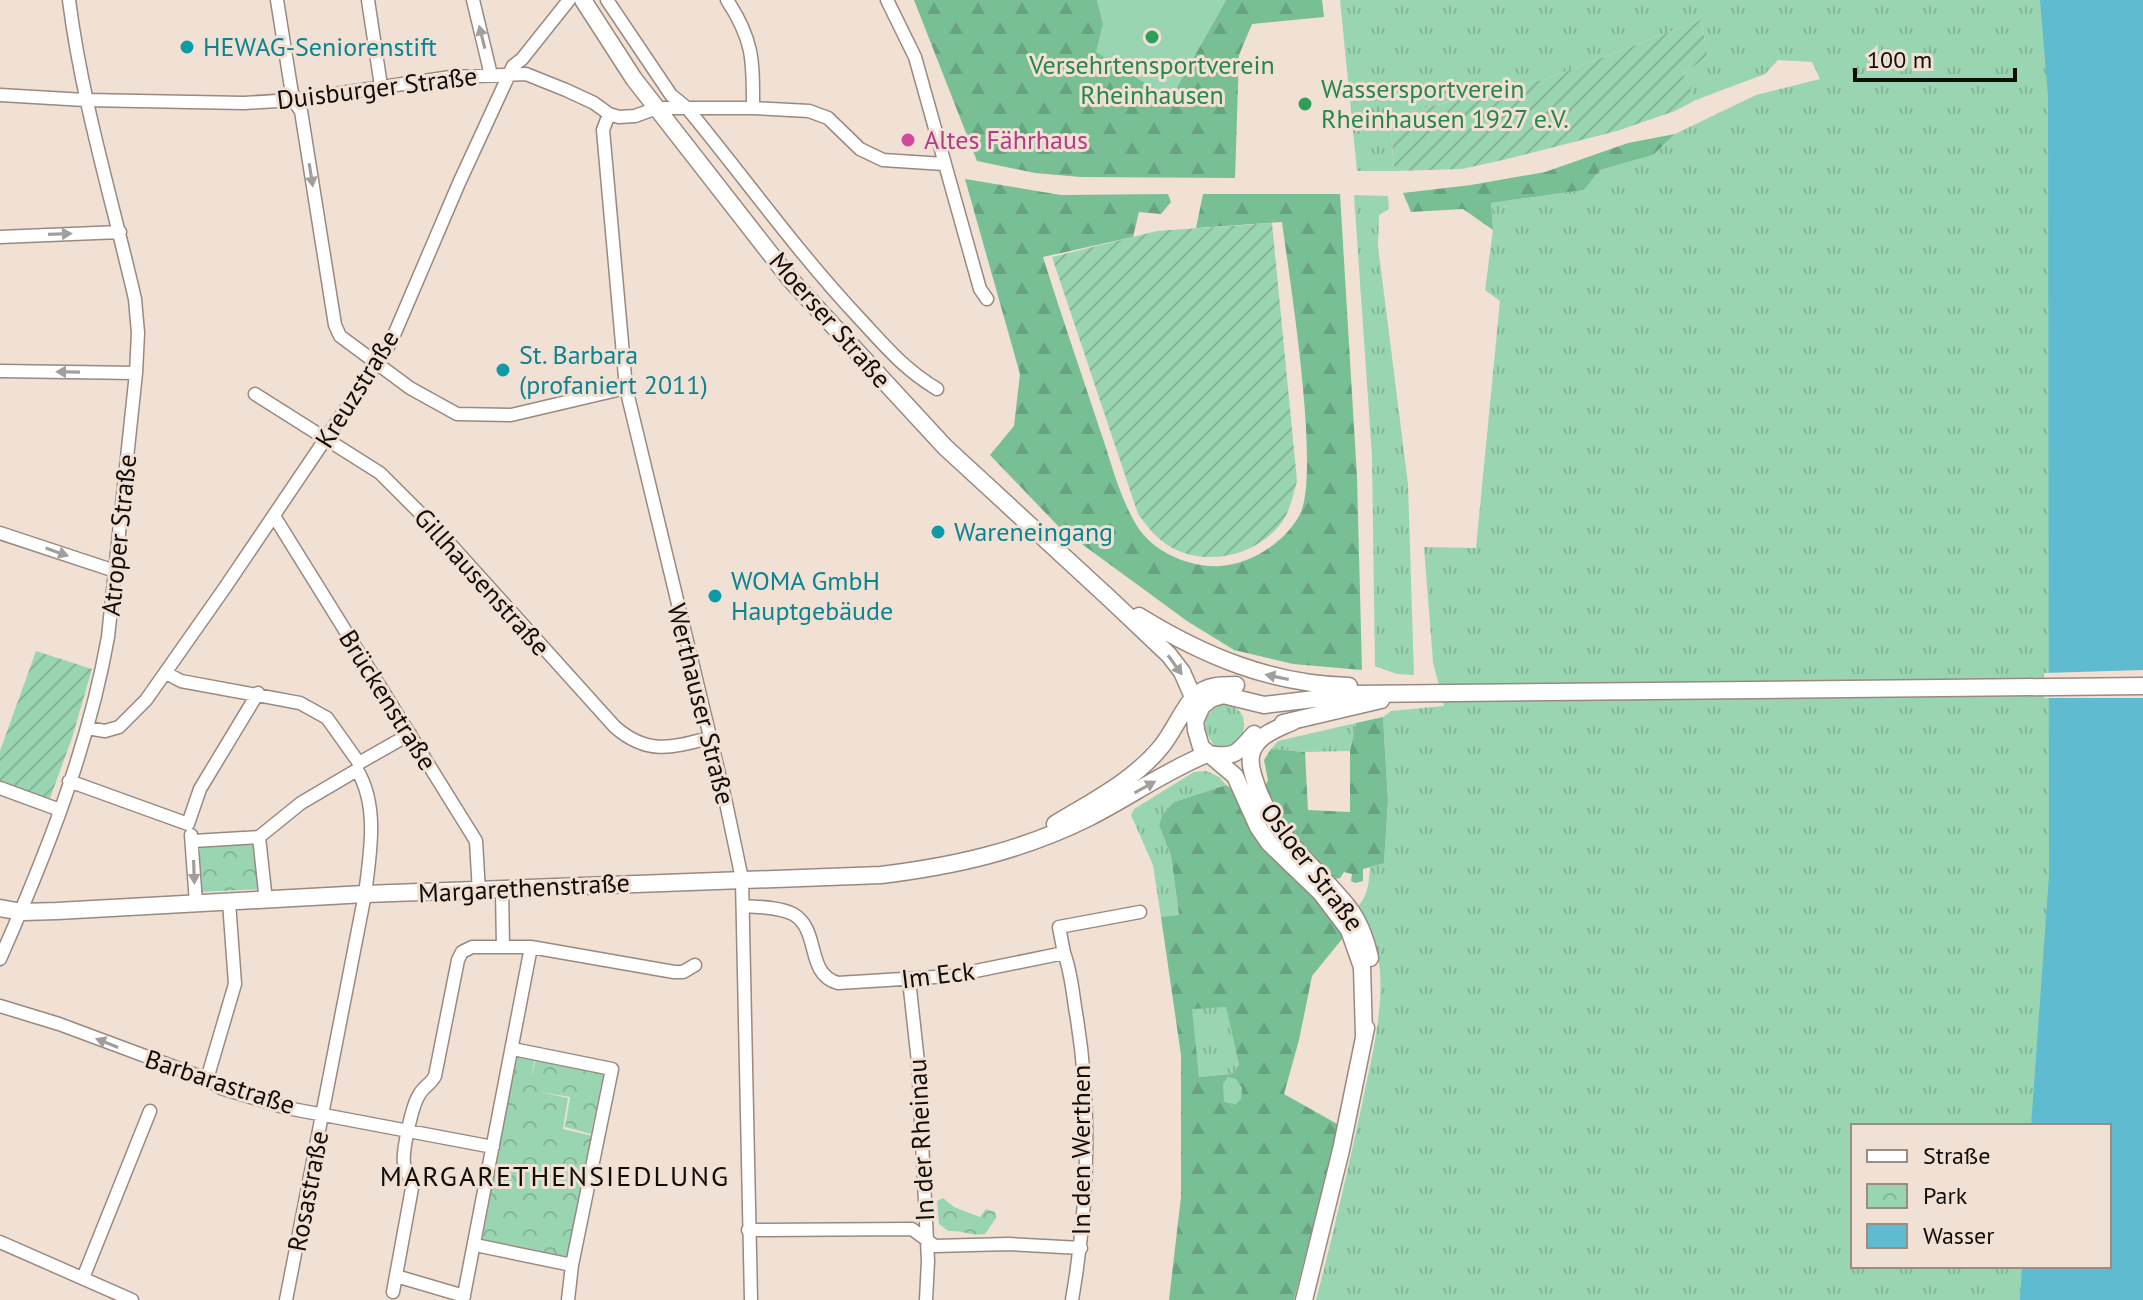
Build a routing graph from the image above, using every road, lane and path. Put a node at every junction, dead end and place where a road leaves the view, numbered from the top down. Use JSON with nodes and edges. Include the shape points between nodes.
{"nodes":[{"id":1,"x":69,"y":0,"type":"edge"},
{"id":2,"x":277,"y":0,"type":"edge"},
{"id":3,"x":368,"y":0,"type":"edge"},
{"id":4,"x":473,"y":0,"type":"edge"},
{"id":5,"x":569,"y":0,"type":"edge"},
{"id":6,"x":607,"y":0,"type":"edge"},
{"id":7,"x":727,"y":0,"type":"edge"},
{"id":8,"x":887,"y":0,"type":"edge"},
{"id":9,"x":586,"y":3,"type":"edge"},
{"id":10,"x":511,"y":73,"type":"junction"},
{"id":11,"x":491,"y":75,"type":"junction"},
{"id":12,"x":381,"y":86,"type":"junction"},
{"id":13,"x":0,"y":95,"type":"edge"},
{"id":14,"x":85,"y":100,"type":"junction"},
{"id":15,"x":293,"y":100,"type":"junction"},
{"id":16,"x":657,"y":108,"type":"junction"},
{"id":17,"x":687,"y":108,"type":"junction"},
{"id":18,"x":753,"y":108,"type":"junction"},
{"id":19,"x":609,"y":114,"type":"junction"},
{"id":20,"x":944,"y":164,"type":"junction"},
{"id":21,"x":120,"y":232,"type":"junction"},
{"id":22,"x":0,"y":237,"type":"edge"},
{"id":23,"x":987,"y":299,"type":"dead end"},
{"id":24,"x":376,"y":364,"type":"junction"},
{"id":25,"x":0,"y":371,"type":"edge"},
{"id":26,"x":136,"y":373,"type":"junction"},
{"id":27,"x":626,"y":388,"type":"junction"},
{"id":28,"x":937,"y":389,"type":"dead end"},
{"id":29,"x":255,"y":394,"type":"dead end"},
{"id":30,"x":327,"y":438,"type":"junction"},
{"id":31,"x":274,"y":516,"type":"junction"},
{"id":32,"x":0,"y":533,"type":"edge"},
{"id":33,"x":115,"y":571,"type":"junction"},
{"id":34,"x":1110,"y":599,"type":"junction"},
{"id":35,"x":166,"y":673,"type":"junction"},
{"id":36,"x":2143,"y":686,"type":"edge"},
{"id":37,"x":258,"y":693,"type":"junction"},
{"id":38,"x":1410,"y":694,"type":"junction"},
{"id":39,"x":1193,"y":697,"type":"junction"},
{"id":40,"x":1281,"y":704,"type":"junction"},
{"id":41,"x":1196,"y":719,"type":"junction"},
{"id":42,"x":1294,"y":721,"type":"junction"},
{"id":43,"x":87,"y":728,"type":"junction"},
{"id":44,"x":410,"y":734,"type":"junction"},
{"id":45,"x":709,"y":738,"type":"junction"},
{"id":46,"x":1207,"y":754,"type":"junction"},
{"id":47,"x":358,"y":766,"type":"junction"},
{"id":48,"x":69,"y":781,"type":"junction"},
{"id":49,"x":0,"y":788,"type":"edge"},
{"id":50,"x":60,"y":810,"type":"junction"},
{"id":51,"x":188,"y":824,"type":"junction"},
{"id":52,"x":259,"y":837,"type":"junction"},
{"id":53,"x":193,"y":841,"type":"junction"},
{"id":54,"x":1023,"y":843,"type":"junction"},
{"id":55,"x":742,"y":879,"type":"junction"},
{"id":56,"x":502,"y":890,"type":"junction"},
{"id":57,"x":479,"y":892,"type":"junction"},
{"id":58,"x":365,"y":894,"type":"junction"},
{"id":59,"x":266,"y":901,"type":"junction"},
{"id":60,"x":229,"y":902,"type":"junction"},
{"id":61,"x":196,"y":903,"type":"junction"},
{"id":62,"x":744,"y":906,"type":"junction"},
{"id":63,"x":0,"y":908,"type":"edge"},
{"id":64,"x":22,"y":912,"type":"junction"},
{"id":65,"x":1140,"y":912,"type":"dead end"},
{"id":66,"x":503,"y":947,"type":"junction"},
{"id":67,"x":531,"y":947,"type":"junction"},
{"id":68,"x":1064,"y":953,"type":"junction"},
{"id":69,"x":0,"y":959,"type":"edge"},
{"id":70,"x":695,"y":965,"type":"dead end"},
{"id":71,"x":909,"y":980,"type":"junction"},
{"id":72,"x":0,"y":1006,"type":"edge"},
{"id":73,"x":1364,"y":1035,"type":"junction"},
{"id":74,"x":513,"y":1049,"type":"junction"},
{"id":75,"x":207,"y":1079,"type":"junction"},
{"id":76,"x":150,"y":1111,"type":"dead end"},
{"id":77,"x":324,"y":1113,"type":"junction"},
{"id":78,"x":409,"y":1130,"type":"junction"},
{"id":79,"x":493,"y":1147,"type":"junction"},
{"id":80,"x":748,"y":1230,"type":"junction"},
{"id":81,"x":925,"y":1237,"type":"junction"},
{"id":82,"x":0,"y":1242,"type":"edge"},
{"id":83,"x":475,"y":1245,"type":"junction"},
{"id":84,"x":1081,"y":1248,"type":"junction"},
{"id":85,"x":572,"y":1265,"type":"junction"},
{"id":86,"x":396,"y":1276,"type":"junction"},
{"id":87,"x":83,"y":1278,"type":"junction"},
{"id":88,"x":393,"y":1292,"type":"dead end"},
{"id":89,"x":463,"y":1298,"type":"edge"},
{"id":90,"x":126,"y":1299,"type":"edge"},
{"id":91,"x":286,"y":1300,"type":"edge"},
{"id":92,"x":568,"y":1300,"type":"edge"},
{"id":93,"x":751,"y":1300,"type":"edge"},
{"id":94,"x":926,"y":1300,"type":"edge"},
{"id":95,"x":1072,"y":1300,"type":"edge"},
{"id":96,"x":1304,"y":1300,"type":"edge"}],
"edges":[{"from":1,"to":14,"type":"street","name":"Atroper Straße"},
{"from":2,"to":15,"type":"street"},
{"from":3,"to":12,"type":"street"},
{"from":11,"to":4,"type":"street","one_way":true},
{"from":5,"to":10,"type":"street","name":"Kreuzstraße"},
{"from":6,"to":17,"type":"street","via":[[671,95]]},
{"from":7,"to":18,"type":"street","via":[[748,35]]},
{"from":8,"to":20,"type":"street","via":[[915,57]]},
{"from":9,"to":16,"type":"main road","name":"Moerser Straße"},
{"from":10,"to":11,"type":"street","name":"Duisburger Straße"},
{"from":10,"to":19,"type":"street","name":"Duisburger Straße","via":[[566,90]]},
{"from":10,"to":24,"type":"street","name":"Kreuzstraße","via":[[396,331]]},
{"from":11,"to":12,"type":"street","name":"Duisburger Straße"},
{"from":12,"to":15,"type":"street","name":"Duisburger Straße"},
{"from":13,"to":14,"type":"street","name":"Duisburger Straße"},
{"from":14,"to":15,"type":"street","name":"Duisburger Straße"},
{"from":14,"to":21,"type":"street","name":"Atroper Straße"},
{"from":15,"to":24,"type":"street","one_way":true,"via":[[301,111],[335,325],[340,336]]},
{"from":16,"to":17,"type":"street"},
{"from":16,"to":19,"type":"street","via":[[635,116]]},
{"from":16,"to":34,"type":"main road","name":"Moerser Straße","via":[[790,279],[872,370],[956,458]]},
{"from":17,"to":18,"type":"street"},
{"from":17,"to":28,"type":"street","via":[[840,298],[911,374]]},
{"from":18,"to":20,"type":"street","via":[[809,111],[828,118],[860,149],[883,160]]},
{"from":19,"to":27,"type":"street","name":"Werthauser Straße","via":[[603,130]]},
{"from":20,"to":23,"type":"street"},
{"from":22,"to":21,"type":"street","one_way":true},
{"from":21,"to":26,"type":"street","name":"Atroper Straße","via":[[135,299]]},
{"from":24,"to":27,"type":"street","via":[[457,414],[511,415]]},
{"from":24,"to":30,"type":"street","name":"Kreuzstraße"},
{"from":26,"to":25,"type":"street","one_way":true},
{"from":26,"to":33,"type":"street","name":"Atroper Straße"},
{"from":27,"to":45,"type":"street","name":"Werthauser Straße"},
{"from":29,"to":30,"type":"street","name":"Gillhausenstraße"},
{"from":30,"to":31,"type":"street","name":"Kreuzstraße"},
{"from":30,"to":45,"type":"street","name":"Gillhausenstraße","via":[[380,473],[629,739],[644,746],[673,747]]},
{"from":31,"to":35,"type":"street","name":"Kreuzstraße"},
{"from":31,"to":44,"type":"street","name":"Brückenstraße"},
{"from":32,"to":33,"type":"street","one_way":true},
{"from":33,"to":43,"type":"street","name":"Atroper Straße","via":[[108,637]]},
{"from":38,"to":34,"type":"main road","name":"Moerser Straße","one_way":true,"via":[[1242,668],[1198,650]]},
{"from":34,"to":39,"type":"main road","name":"Moerser Straße","one_way":true,"via":[[1169,655]]},
{"from":35,"to":37,"type":"street","name":"Rosastraße","via":[[181,681]]},
{"from":35,"to":43,"type":"street","name":"Kreuzstraße","via":[[119,727]]},
{"from":36,"to":38,"type":"main road"},
{"from":37,"to":47,"type":"street","name":"Rosastraße","via":[[300,703],[327,718]]},
{"from":37,"to":51,"type":"street","via":[[200,789]]},
{"from":38,"to":40,"type":"main road","via":[[1343,694]]},
{"from":38,"to":42,"type":"main road"},
{"from":39,"to":40,"type":"main road","via":[[1215,685],[1237,685]]},
{"from":39,"to":41,"type":"main road"},
{"from":39,"to":54,"type":"main road","name":"Margarethenstraße","via":[[1171,735],[1139,769]]},
{"from":40,"to":41,"type":"main road","via":[[1223,695],[1202,706]]},
{"from":41,"to":46,"type":"main road","via":[[1198,741]]},
{"from":42,"to":46,"type":"main road","name":"Margarethenstraße","via":[[1266,727],[1235,755]]},
{"from":42,"to":73,"type":"main road","name":"Osloer Straße","via":[[1264,736],[1249,764],[1276,827],[1350,909],[1365,937],[1374,980]]},
{"from":43,"to":48,"type":"street","name":"Atroper Straße"},
{"from":44,"to":47,"type":"street"},
{"from":44,"to":57,"type":"street","name":"Brückenstraße","via":[[476,841]]},
{"from":45,"to":55,"type":"street","name":"Werthauser Straße"},
{"from":54,"to":46,"type":"main road","name":"Margarethenstraße","one_way":true,"via":[[1055,834]]},
{"from":46,"to":73,"type":"main road","name":"Osloer Straße","via":[[1235,776],[1269,843],[1321,893],[1349,930],[1362,967]]},
{"from":47,"to":52,"type":"street"},
{"from":47,"to":58,"type":"street","name":"Rosastraße","via":[[370,808]]},
{"from":48,"to":50,"type":"street","name":"Atroper Straße"},
{"from":48,"to":51,"type":"street"},
{"from":49,"to":50,"type":"street"},
{"from":50,"to":64,"type":"street","name":"Atroper Straße"},
{"from":51,"to":53,"type":"street"},
{"from":52,"to":53,"type":"street"},
{"from":52,"to":59,"type":"street"},
{"from":53,"to":61,"type":"street","one_way":true},
{"from":54,"to":55,"type":"main road","name":"Margarethenstraße","via":[[996,855],[928,869]]},
{"from":55,"to":56,"type":"main road","name":"Margarethenstraße"},
{"from":55,"to":62,"type":"street","name":"Werthauser Straße"},
{"from":56,"to":57,"type":"main road","name":"Margarethenstraße"},
{"from":56,"to":66,"type":"street"},
{"from":57,"to":58,"type":"main road","name":"Margarethenstraße"},
{"from":58,"to":59,"type":"main road","name":"Margarethenstraße"},
{"from":58,"to":77,"type":"street","name":"Rosastraße"},
{"from":59,"to":60,"type":"main road","name":"Margarethenstraße"},
{"from":60,"to":61,"type":"main road","name":"Margarethenstraße"},
{"from":60,"to":75,"type":"street","via":[[235,984]]},
{"from":61,"to":64,"type":"main road","name":"Margarethenstraße"},
{"from":62,"to":71,"type":"street","name":"Im Eck","via":[[780,910],[805,923],[827,980]]},
{"from":62,"to":80,"type":"street","name":"Werthauser Straße"},
{"from":63,"to":64,"type":"main road","name":"Margarethenstraße"},
{"from":64,"to":69,"type":"street","name":"Atroper Straße"},
{"from":65,"to":68,"type":"street","via":[[1059,927]]},
{"from":66,"to":67,"type":"street"},
{"from":66,"to":78,"type":"street","via":[[462,952],[435,1076],[420,1092]]},
{"from":67,"to":70,"type":"street","via":[[674,972]]},
{"from":67,"to":74,"type":"street"},
{"from":68,"to":71,"type":"street","name":"Im Eck"},
{"from":68,"to":84,"type":"street","name":"In den Werthen","via":[[1086,1091]]},
{"from":71,"to":81,"type":"street","name":"In der Rheinau"},
{"from":75,"to":72,"type":"street","name":"Barbarastraße","one_way":true},
{"from":73,"to":96,"type":"main road","name":"Osloer Straße"},
{"from":74,"to":79,"type":"street"},
{"from":74,"to":85,"type":"street","via":[[612,1069]]},
{"from":75,"to":77,"type":"street","name":"Barbarastraße","via":[[287,1108]]},
{"from":76,"to":87,"type":"street"},
{"from":77,"to":78,"type":"street","name":"Barbarastraße"},
{"from":77,"to":91,"type":"street","name":"Rosastraße"},
{"from":78,"to":79,"type":"street","name":"Barbarastraße"},
{"from":78,"to":86,"type":"street","via":[[404,1166],[412,1188]]},
{"from":79,"to":83,"type":"street"},
{"from":80,"to":81,"type":"street","via":[[912,1229]]},
{"from":80,"to":93,"type":"street","name":"Werthauser Straße"},
{"from":81,"to":84,"type":"street","via":[[935,1246]]},
{"from":81,"to":94,"type":"street","name":"In der Rheinau"},
{"from":82,"to":87,"type":"street"},
{"from":83,"to":85,"type":"street"},
{"from":83,"to":89,"type":"street"},
{"from":84,"to":95,"type":"street","name":"In den Werthen"},
{"from":85,"to":92,"type":"street"},
{"from":86,"to":88,"type":"street"},
{"from":86,"to":89,"type":"street"},
{"from":87,"to":90,"type":"street"}]}
